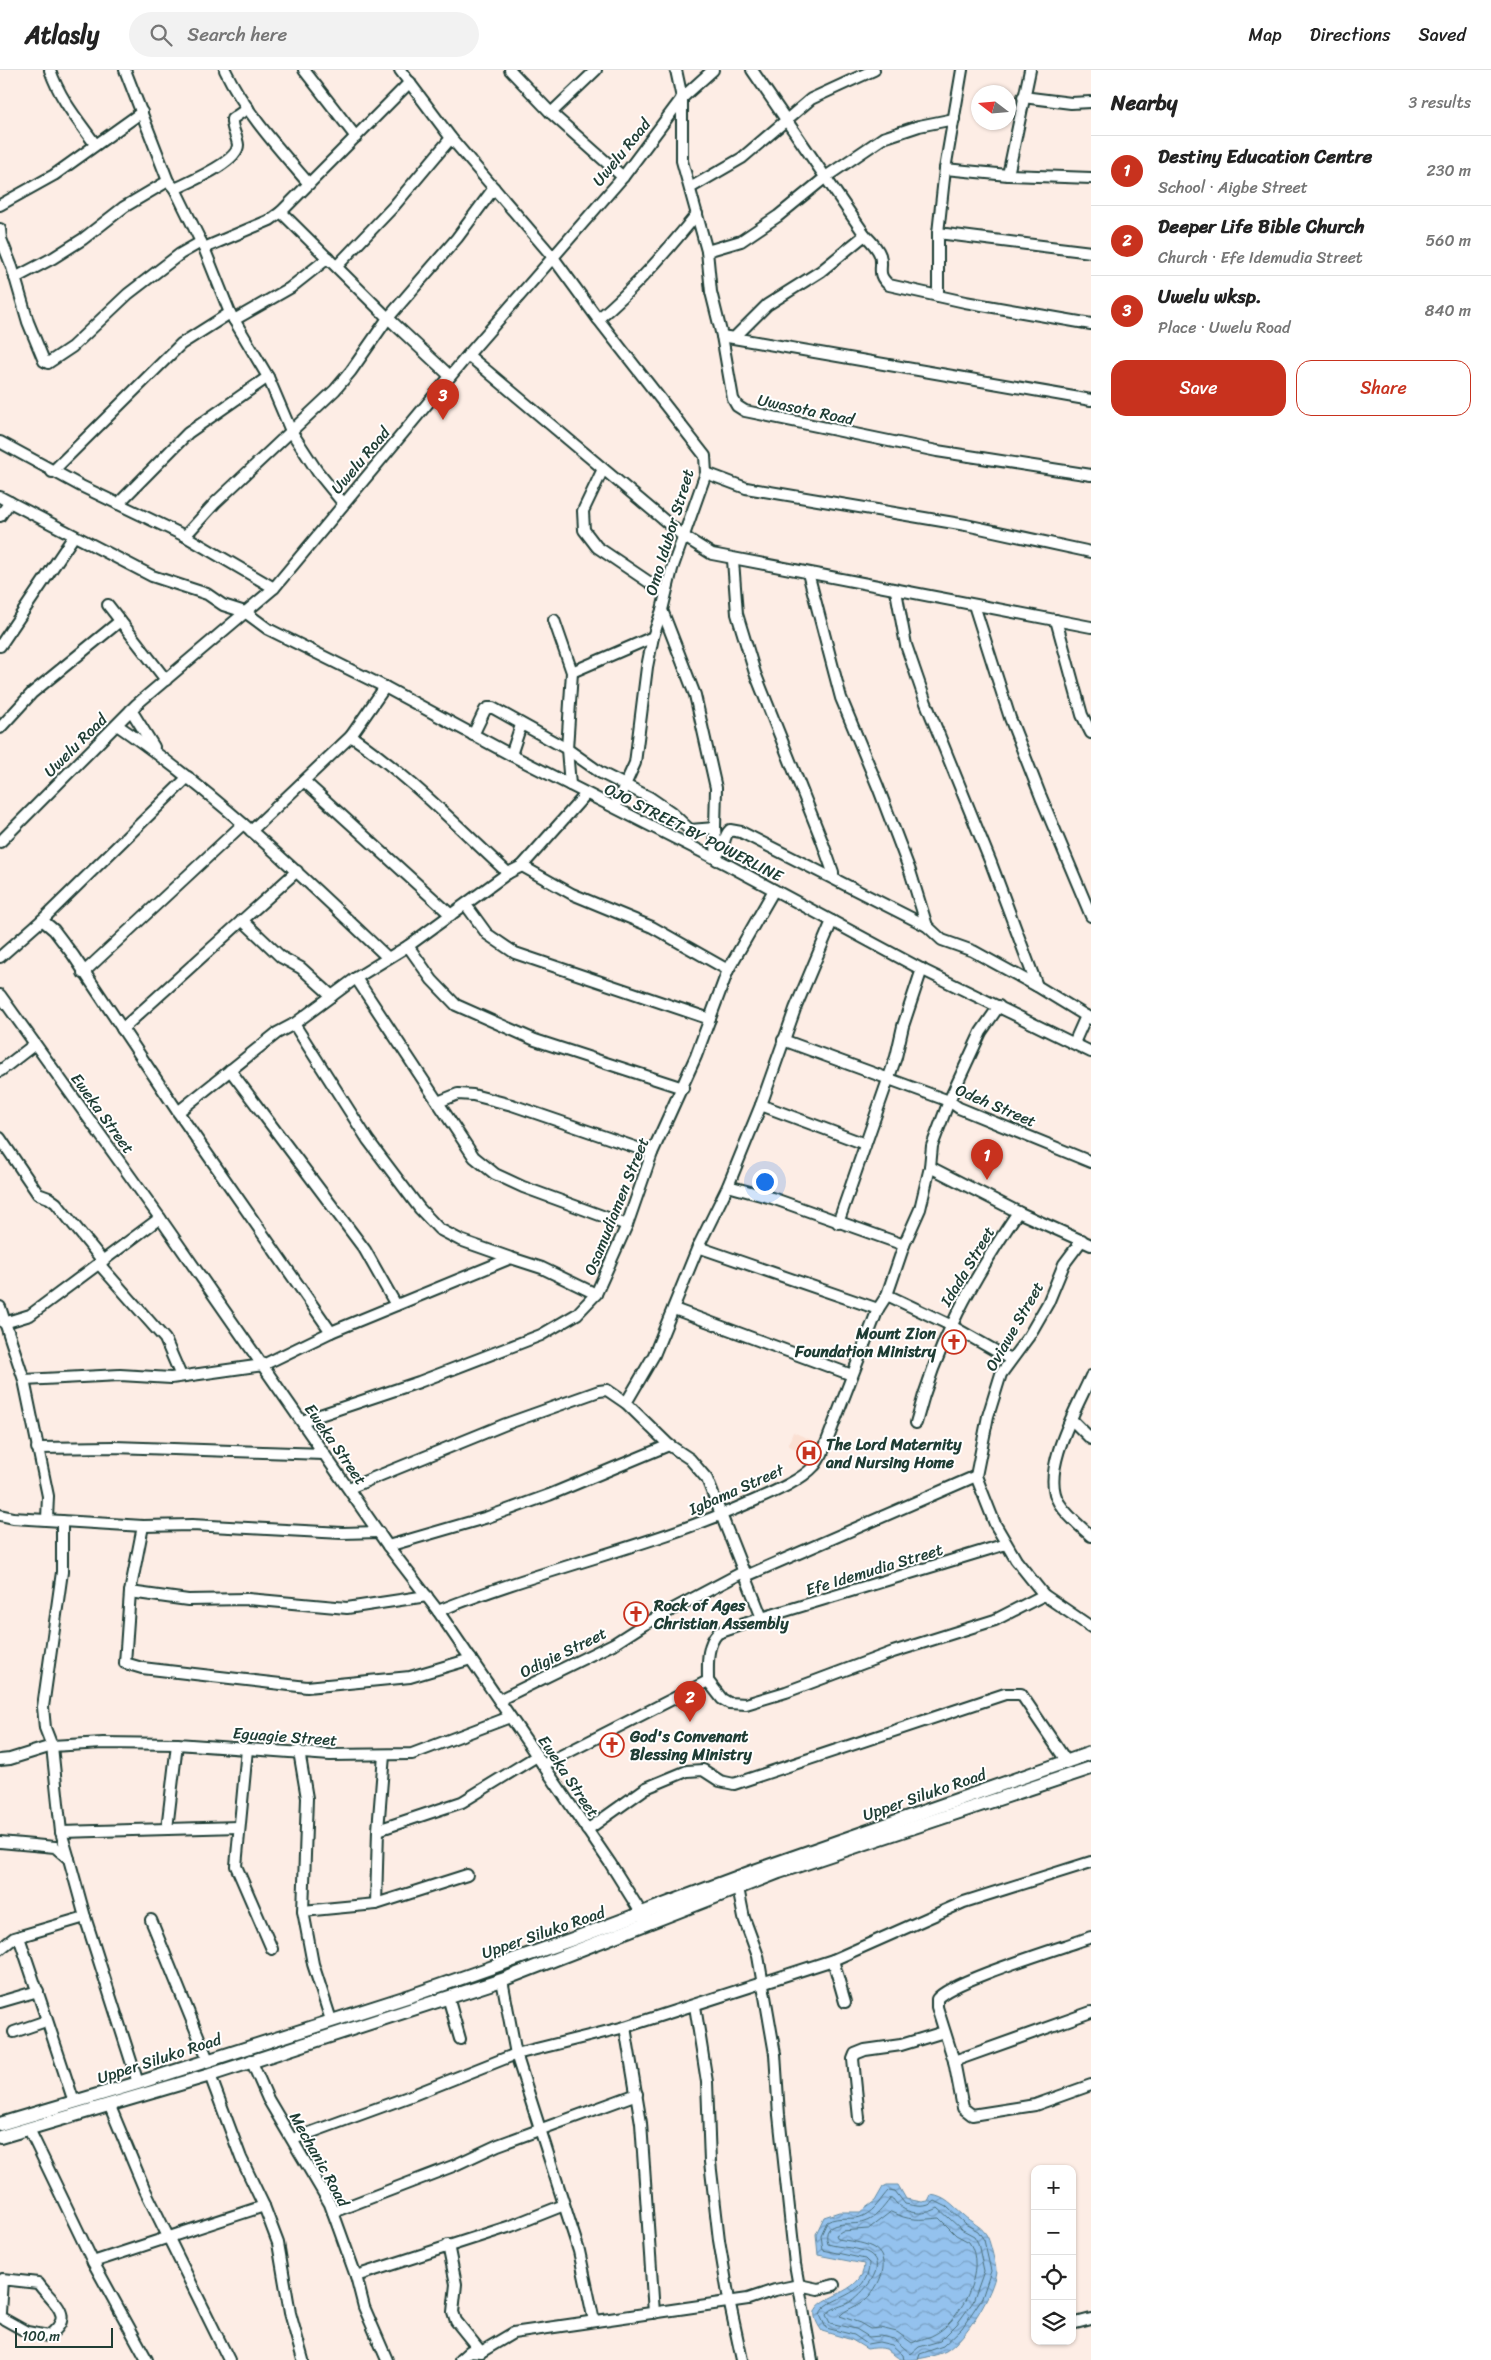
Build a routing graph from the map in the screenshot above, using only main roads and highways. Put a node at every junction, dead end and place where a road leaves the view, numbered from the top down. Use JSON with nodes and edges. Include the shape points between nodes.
{"nodes":[{"id":1,"x":1091,"y":1753,"type":"edge"},
{"id":2,"x":1091,"y":1768,"type":"edge"},
{"id":3,"x":645,"y":1919,"type":"junction"},
{"id":4,"x":0,"y":2124,"type":"edge"},
{"id":5,"x":0,"y":2138,"type":"edge"}],
"edges":[{"from":1,"to":3,"type":"main road","name":"Upper Siluko Road","via":[[754,1871]]},
{"from":2,"to":3,"type":"main road","name":"Upper Siluko Road"},
{"from":3,"to":4,"type":"main road","name":"Upper Siluko Road","via":[[138,2083]]},
{"from":3,"to":5,"type":"main road","name":"Upper Siluko Road","via":[[502,1980],[210,2075]]}]}
